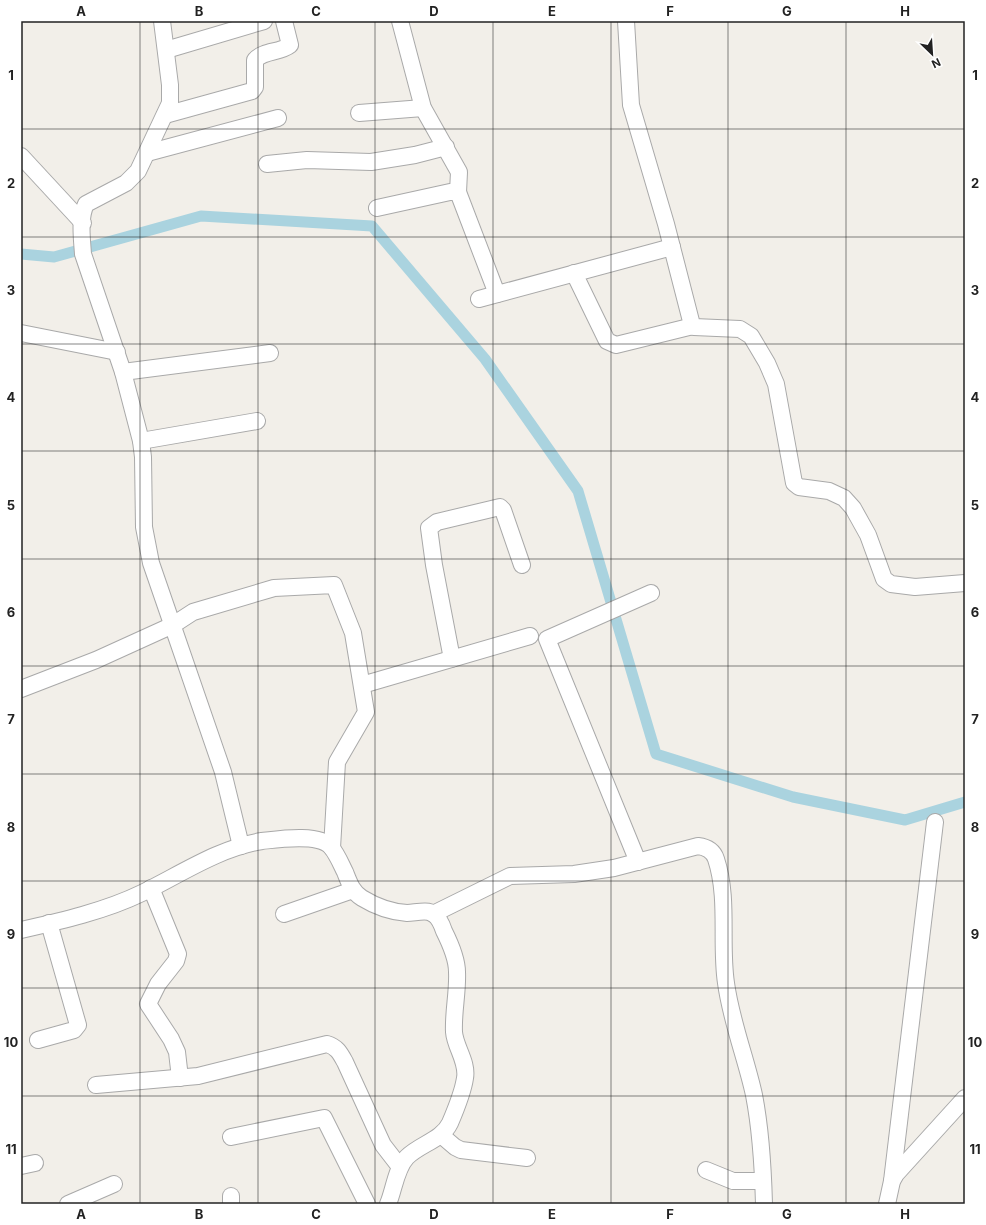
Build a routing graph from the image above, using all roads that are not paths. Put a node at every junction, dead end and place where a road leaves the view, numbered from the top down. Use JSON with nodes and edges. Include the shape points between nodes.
{"nodes":[{"id":1,"x":162,"y":21,"type":"edge"},
{"id":2,"x":264,"y":21,"type":"edge"},
{"id":3,"x":284,"y":21,"type":"edge"},
{"id":4,"x":400,"y":21,"type":"edge"},
{"id":5,"x":626,"y":21,"type":"edge"},
{"id":6,"x":166,"y":50,"type":"junction"},
{"id":7,"x":423,"y":108,"type":"junction"},
{"id":8,"x":359,"y":113,"type":"dead end"},
{"id":9,"x":165,"y":115,"type":"junction"},
{"id":10,"x":278,"y":118,"type":"dead end"},
{"id":11,"x":446,"y":147,"type":"junction"},
{"id":12,"x":146,"y":153,"type":"junction"},
{"id":13,"x":21,"y":156,"type":"edge"},
{"id":14,"x":267,"y":164,"type":"dead end"},
{"id":15,"x":458,"y":192,"type":"junction"},
{"id":16,"x":377,"y":208,"type":"dead end"},
{"id":17,"x":83,"y":230,"type":"junction"},
{"id":18,"x":672,"y":247,"type":"junction"},
{"id":19,"x":574,"y":273,"type":"junction"},
{"id":20,"x":497,"y":294,"type":"junction"},
{"id":21,"x":479,"y":299,"type":"dead end"},
{"id":22,"x":693,"y":326,"type":"junction"},
{"id":23,"x":21,"y":332,"type":"edge"},
{"id":24,"x":116,"y":352,"type":"junction"},
{"id":25,"x":270,"y":353,"type":"dead end"},
{"id":26,"x":123,"y":372,"type":"junction"},
{"id":27,"x":257,"y":421,"type":"dead end"},
{"id":28,"x":141,"y":441,"type":"junction"},
{"id":29,"x":522,"y":565,"type":"dead end"},
{"id":30,"x":965,"y":583,"type":"edge"},
{"id":31,"x":652,"y":593,"type":"dead end"},
{"id":32,"x":172,"y":625,"type":"junction"},
{"id":33,"x":530,"y":636,"type":"dead end"},
{"id":34,"x":452,"y":658,"type":"junction"},
{"id":35,"x":362,"y":685,"type":"junction"},
{"id":36,"x":21,"y":690,"type":"edge"},
{"id":37,"x":934,"y":822,"type":"dead end"},
{"id":38,"x":240,"y":846,"type":"junction"},
{"id":39,"x":332,"y":848,"type":"junction"},
{"id":40,"x":638,"y":862,"type":"junction"},
{"id":41,"x":152,"y":888,"type":"junction"},
{"id":42,"x":353,"y":890,"type":"junction"},
{"id":43,"x":284,"y":914,"type":"dead end"},
{"id":44,"x":434,"y":914,"type":"junction"},
{"id":45,"x":49,"y":923,"type":"junction"},
{"id":46,"x":21,"y":930,"type":"edge"},
{"id":47,"x":38,"y":1040,"type":"dead end"},
{"id":48,"x":180,"y":1078,"type":"junction"},
{"id":49,"x":96,"y":1085,"type":"dead end"},
{"id":50,"x":965,"y":1098,"type":"edge"},
{"id":51,"x":441,"y":1135,"type":"junction"},
{"id":52,"x":231,"y":1137,"type":"dead end"},
{"id":53,"x":527,"y":1158,"type":"dead end"},
{"id":54,"x":400,"y":1167,"type":"junction"},
{"id":55,"x":706,"y":1170,"type":"dead end"},
{"id":56,"x":763,"y":1181,"type":"junction"},
{"id":57,"x":892,"y":1181,"type":"junction"},
{"id":58,"x":114,"y":1184,"type":"dead end"},
{"id":59,"x":68,"y":1204,"type":"edge"},
{"id":60,"x":367,"y":1204,"type":"edge"},
{"id":61,"x":388,"y":1204,"type":"edge"},
{"id":62,"x":764,"y":1204,"type":"edge"},
{"id":63,"x":887,"y":1204,"type":"edge"}],
"edges":[{"from":1,"to":6,"type":"street"},
{"from":2,"to":6,"type":"street"},
{"from":3,"to":9,"type":"street","via":[[290,45],[260,55],[255,60],[255,87],[252,91]]},
{"from":4,"to":7,"type":"street"},
{"from":5,"to":18,"type":"street","via":[[631,105]]},
{"from":6,"to":9,"type":"street","via":[[172,96]]},
{"from":7,"to":8,"type":"street"},
{"from":7,"to":11,"type":"street"},
{"from":9,"to":12,"type":"street"},
{"from":10,"to":12,"type":"street"},
{"from":11,"to":14,"type":"street","via":[[371,162],[307,160]]},
{"from":11,"to":15,"type":"street","via":[[460,174]]},
{"from":12,"to":17,"type":"street","via":[[138,171],[131,178],[86,204]]},
{"from":13,"to":17,"type":"street"},
{"from":15,"to":16,"type":"street"},
{"from":15,"to":20,"type":"street"},
{"from":17,"to":24,"type":"street","via":[[83,254]]},
{"from":18,"to":19,"type":"street"},
{"from":18,"to":22,"type":"street"},
{"from":19,"to":20,"type":"street"},
{"from":19,"to":22,"type":"street","via":[[611,344],[616,345]]},
{"from":20,"to":21,"type":"street"},
{"from":22,"to":30,"type":"street","via":[[740,329],[750,336],[767,363],[776,384],[794,483],[799,487],[829,492],[844,498],[853,508],[868,535],[884,579],[891,584],[904,587]]},
{"from":23,"to":24,"type":"street"},
{"from":24,"to":26,"type":"street"},
{"from":25,"to":26,"type":"street"},
{"from":26,"to":28,"type":"street"},
{"from":27,"to":28,"type":"street"},
{"from":28,"to":32,"type":"street","via":[[146,540]]},
{"from":29,"to":34,"type":"street","via":[[500,507],[444,520],[429,528]]},
{"from":31,"to":40,"type":"street","via":[[547,639]]},
{"from":32,"to":35,"type":"street","via":[[193,612],[272,589],[331,584],[336,588],[352,630]]},
{"from":32,"to":36,"type":"street","via":[[96,660]]},
{"from":32,"to":38,"type":"street","via":[[223,772]]},
{"from":33,"to":34,"type":"street"},
{"from":34,"to":35,"type":"street"},
{"from":35,"to":39,"type":"street","via":[[366,714],[339,754],[337,762]]},
{"from":37,"to":57,"type":"street"},
{"from":38,"to":39,"type":"street","via":[[282,839],[312,839],[321,840]]},
{"from":38,"to":41,"type":"street","via":[[178,873]]},
{"from":39,"to":42,"type":"street"},
{"from":40,"to":44,"type":"street","via":[[574,874],[510,876]]},
{"from":40,"to":56,"type":"street","via":[[698,846],[705,847],[716,858],[722,904],[726,983],[754,1094]]},
{"from":41,"to":45,"type":"street","via":[[100,909]]},
{"from":41,"to":48,"type":"street","via":[[177,958],[158,984],[148,1004],[177,1052]]},
{"from":42,"to":43,"type":"street"},
{"from":42,"to":44,"type":"street","via":[[362,898],[387,910]]},
{"from":44,"to":51,"type":"street","via":[[447,936],[455,960],[457,971],[454,1034],[466,1076],[449,1125]]},
{"from":45,"to":46,"type":"street"},
{"from":45,"to":47,"type":"street","via":[[78,1025],[74,1030]]},
{"from":48,"to":49,"type":"street"},
{"from":48,"to":54,"type":"street","via":[[198,1076],[327,1044],[333,1046],[340,1051],[383,1146]]},
{"from":50,"to":57,"type":"street","via":[[904,1164]]},
{"from":51,"to":53,"type":"street","via":[[461,1150]]},
{"from":51,"to":54,"type":"street","via":[[415,1149]]},
{"from":52,"to":60,"type":"street","via":[[324,1118]]},
{"from":54,"to":61,"type":"street"},
{"from":55,"to":56,"type":"street","via":[[733,1181]]},
{"from":56,"to":62,"type":"street"},
{"from":57,"to":63,"type":"street"},
{"from":58,"to":59,"type":"street"}]}
